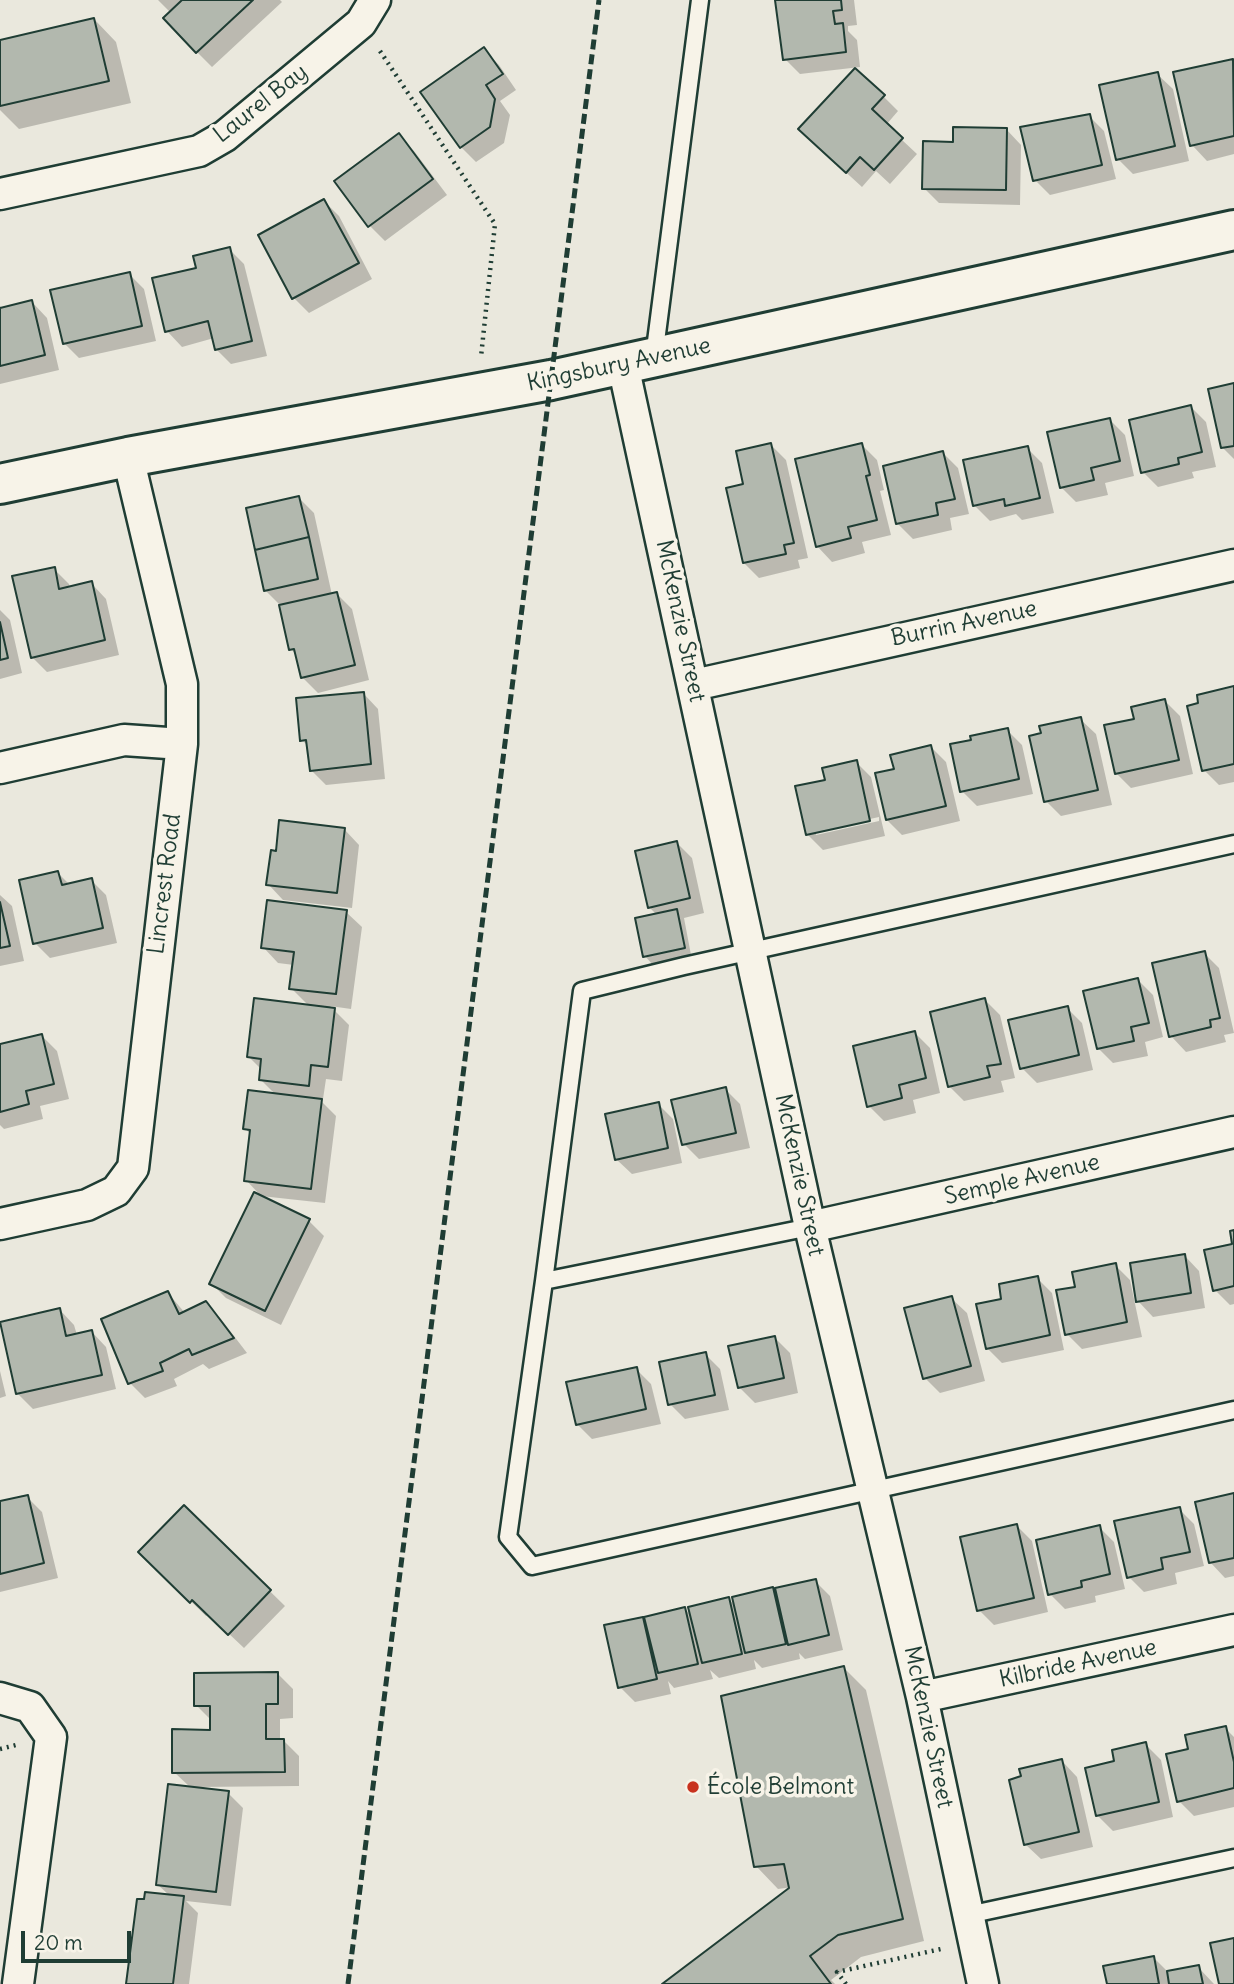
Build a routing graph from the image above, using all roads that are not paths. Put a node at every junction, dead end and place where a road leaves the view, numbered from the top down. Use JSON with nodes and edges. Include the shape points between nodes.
{"nodes":[{"id":1,"x":700,"y":0,"type":"edge"},
{"id":2,"x":368,"y":12,"type":"edge"},
{"id":3,"x":0,"y":194,"type":"edge"},
{"id":4,"x":1234,"y":230,"type":"edge"},
{"id":5,"x":638,"y":361,"type":"junction"},
{"id":6,"x":128,"y":457,"type":"junction"},
{"id":7,"x":0,"y":484,"type":"edge"},
{"id":8,"x":1234,"y":565,"type":"edge"},
{"id":9,"x":694,"y":685,"type":"junction"},
{"id":10,"x":182,"y":744,"type":"junction"},
{"id":11,"x":0,"y":768,"type":"edge"},
{"id":12,"x":1234,"y":844,"type":"edge"},
{"id":13,"x":750,"y":951,"type":"junction"},
{"id":14,"x":1234,"y":1132,"type":"edge"},
{"id":15,"x":0,"y":1224,"type":"edge"},
{"id":16,"x":810,"y":1227,"type":"junction"},
{"id":17,"x":544,"y":1280,"type":"junction"},
{"id":18,"x":1234,"y":1410,"type":"edge"},
{"id":19,"x":874,"y":1492,"type":"junction"},
{"id":20,"x":1234,"y":1630,"type":"edge"},
{"id":21,"x":922,"y":1697,"type":"junction"},
{"id":22,"x":0,"y":1698,"type":"edge"},
{"id":23,"x":1234,"y":1857,"type":"edge"},
{"id":24,"x":971,"y":1929,"type":"junction"},
{"id":25,"x":18,"y":1984,"type":"edge"},
{"id":26,"x":983,"y":1984,"type":"edge"}],
"edges":[{"from":1,"to":5,"type":"lane"},
{"from":2,"to":3,"type":"street","name":"Laurel Bay","via":[[225,136],[199,150]]},
{"from":4,"to":5,"type":"street","name":"Kingsbury Avenue"},
{"from":5,"to":6,"type":"street","name":"Kingsbury Avenue"},
{"from":5,"to":9,"type":"street","name":"McKenzie Street"},
{"from":6,"to":7,"type":"street","name":"Kingsbury Avenue"},
{"from":6,"to":10,"type":"street","name":"Lincrest Road","via":[[182,684]]},
{"from":8,"to":9,"type":"street","name":"Burrin Avenue"},
{"from":9,"to":13,"type":"street","name":"McKenzie Street"},
{"from":10,"to":11,"type":"street","via":[[124,740]]},
{"from":10,"to":15,"type":"street","name":"Lincrest Road","via":[[133,1168],[116,1191],[87,1205]]},
{"from":12,"to":13,"type":"lane"},
{"from":13,"to":16,"type":"street","name":"McKenzie Street"},
{"from":13,"to":17,"type":"lane","via":[[582,991]]},
{"from":14,"to":16,"type":"street","name":"Semple Avenue"},
{"from":16,"to":17,"type":"lane"},
{"from":16,"to":19,"type":"street","name":"McKenzie Street"},
{"from":17,"to":19,"type":"lane","via":[[508,1537],[532,1566]]},
{"from":18,"to":19,"type":"lane"},
{"from":19,"to":21,"type":"street","name":"McKenzie Street"},
{"from":20,"to":21,"type":"street","name":"Kilbride Avenue"},
{"from":21,"to":24,"type":"street","name":"McKenzie Street"},
{"from":22,"to":25,"type":"street","via":[[30,1707],[51,1737]]},
{"from":23,"to":24,"type":"lane"},
{"from":24,"to":26,"type":"street","name":"McKenzie Street"}]}
